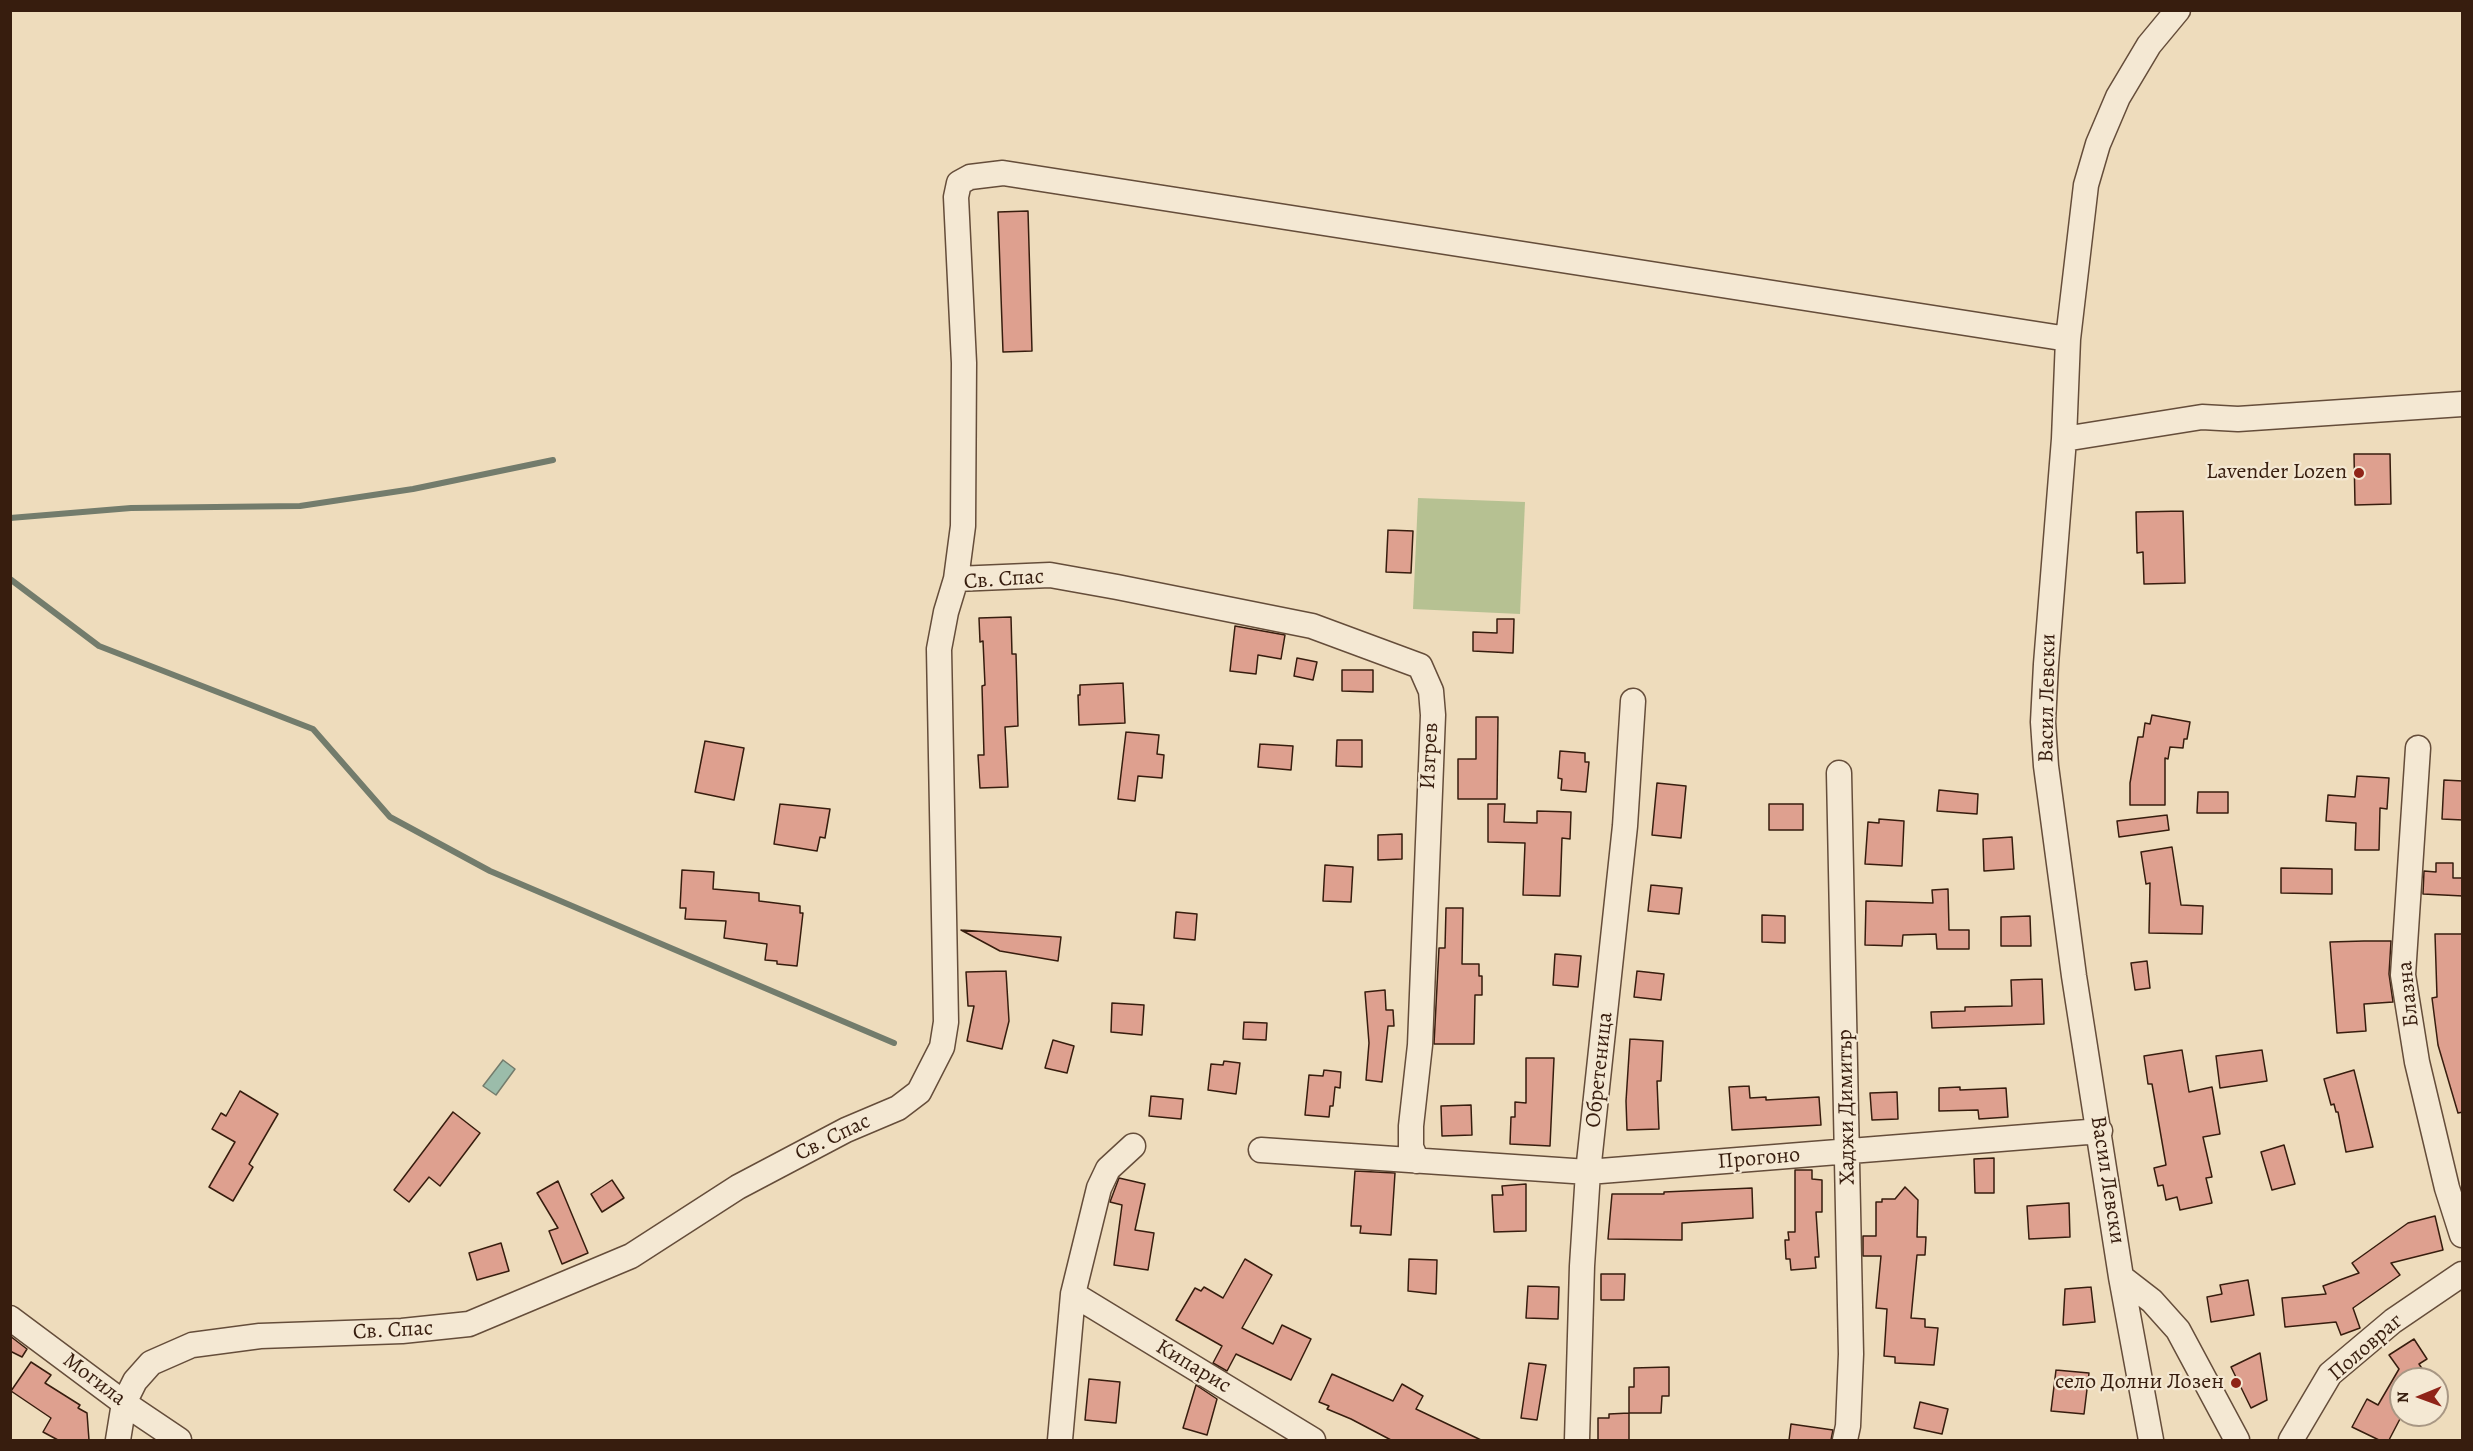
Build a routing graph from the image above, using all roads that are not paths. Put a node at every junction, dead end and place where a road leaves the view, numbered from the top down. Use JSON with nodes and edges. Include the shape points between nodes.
{"nodes":[{"id":1,"x":2178,"y":10,"type":"edge"},
{"id":2,"x":2068,"y":339,"type":"junction"},
{"id":3,"x":2463,"y":404,"type":"edge"},
{"id":4,"x":2064,"y":440,"type":"junction"},
{"id":5,"x":956,"y":579,"type":"junction"},
{"id":6,"x":1117,"y":587,"type":"joint"},
{"id":7,"x":1634,"y":701,"type":"dead end"},
{"id":8,"x":2418,"y":748,"type":"dead end"},
{"id":9,"x":1839,"y":772,"type":"dead end"},
{"id":10,"x":2100,"y":1131,"type":"junction"},
{"id":11,"x":1133,"y":1146,"type":"dead end"},
{"id":12,"x":1261,"y":1150,"type":"dead end"},
{"id":13,"x":1848,"y":1151,"type":"junction"},
{"id":14,"x":1417,"y":1161,"type":"junction"},
{"id":15,"x":1588,"y":1172,"type":"junction"},
{"id":16,"x":2463,"y":1235,"type":"edge"},
{"id":17,"x":2463,"y":1274,"type":"edge"},
{"id":18,"x":2121,"y":1277,"type":"junction"},
{"id":19,"x":1073,"y":1294,"type":"junction"},
{"id":20,"x":10,"y":1318,"type":"edge"},
{"id":21,"x":124,"y":1403,"type":"junction"},
{"id":22,"x":1309,"y":1439,"type":"edge"},
{"id":23,"x":118,"y":1440,"type":"edge"},
{"id":24,"x":179,"y":1440,"type":"edge"},
{"id":25,"x":1060,"y":1440,"type":"edge"},
{"id":26,"x":1578,"y":1440,"type":"edge"},
{"id":27,"x":1845,"y":1440,"type":"edge"},
{"id":28,"x":2151,"y":1440,"type":"edge"},
{"id":29,"x":2237,"y":1440,"type":"edge"},
{"id":30,"x":2291,"y":1440,"type":"edge"}],
"edges":[{"from":1,"to":2,"type":"street","name":"Васил Левски","via":[[2138,62],[2098,144],[2086,185]]},
{"from":2,"to":4,"type":"street","name":"Васил Левски"},
{"from":2,"to":5,"type":"street","via":[[1003,173],[970,177],[959,183],[956,197],[964,363],[963,526]]},
{"from":3,"to":4,"type":"street","via":[[2238,419],[2202,417]]},
{"from":4,"to":10,"type":"street","name":"Васил Левски","via":[[2043,722],[2074,976]]},
{"from":5,"to":6,"type":"street","name":"Св. Спас","via":[[1050,575]]},
{"from":5,"to":21,"type":"street","name":"Св. Спас","via":[[939,649],[946,1022],[942,1047],[919,1092],[898,1108],[846,1130],[738,1187],[631,1256],[469,1324],[402,1331],[260,1336],[192,1345],[151,1363],[135,1381]]},
{"from":6,"to":14,"type":"street","name":"Изгрев","via":[[1312,626],[1420,666],[1431,690],[1433,715],[1420,1045],[1411,1126],[1411,1146]]},
{"from":7,"to":15,"type":"street","name":"Обретеница","via":[[1625,826]]},
{"from":8,"to":16,"type":"street","name":"Блазна","via":[[2403,975],[2417,1062],[2447,1188]]},
{"from":9,"to":13,"type":"street","name":"Хаджи Димитър"},
{"from":10,"to":13,"type":"street","name":"Прогоно"},
{"from":10,"to":18,"type":"street","name":"Васил Левски"},
{"from":11,"to":19,"type":"street","via":[[1108,1169],[1099,1188]]},
{"from":12,"to":14,"type":"street","name":"Прогоно"},
{"from":13,"to":15,"type":"street","name":"Прогоно"},
{"from":13,"to":27,"type":"street","name":"Хаджи Димитър","via":[[1851,1354]]},
{"from":14,"to":15,"type":"street","name":"Прогоно"},
{"from":15,"to":26,"type":"street","name":"Обретеница"},
{"from":17,"to":30,"type":"street","name":"Половраг","via":[[2393,1321],[2330,1374]]},
{"from":18,"to":28,"type":"street","name":"Васил Левски"},
{"from":18,"to":29,"type":"street","via":[[2152,1301],[2178,1330]]},
{"from":19,"to":22,"type":"street","name":"Кипарис"},
{"from":19,"to":25,"type":"street"},
{"from":20,"to":21,"type":"street","name":"Могила"},
{"from":21,"to":23,"type":"street"},
{"from":21,"to":24,"type":"street","name":"Могила"}]}
